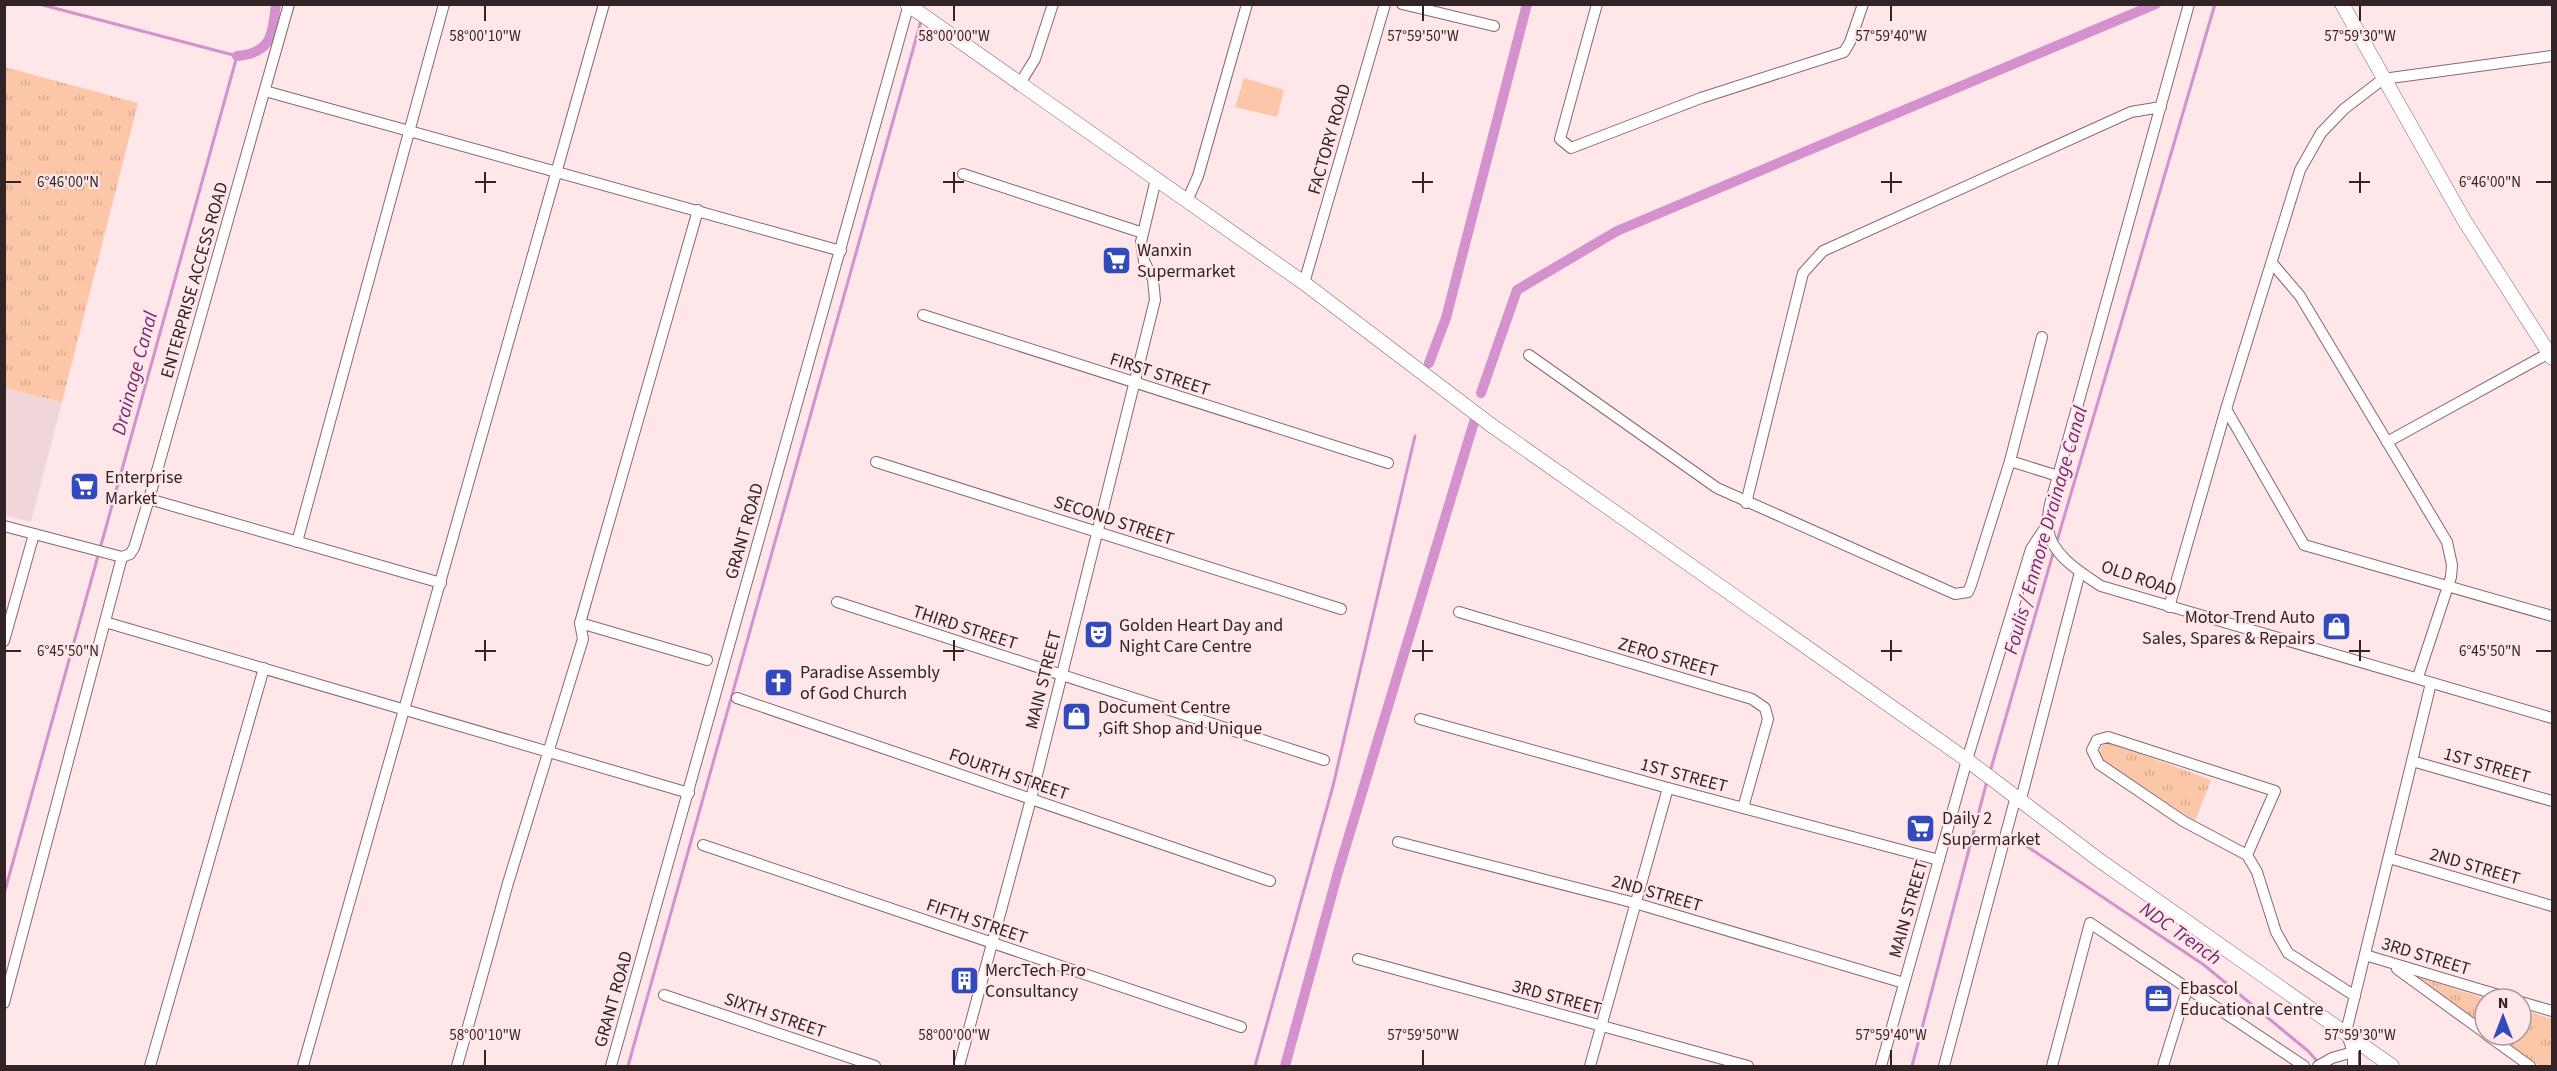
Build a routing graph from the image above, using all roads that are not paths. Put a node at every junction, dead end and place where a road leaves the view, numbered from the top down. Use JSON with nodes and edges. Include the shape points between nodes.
{"nodes":[{"id":1,"x":290,"y":4,"type":"edge"},
{"id":2,"x":444,"y":4,"type":"edge"},
{"id":3,"x":604,"y":4,"type":"edge"},
{"id":4,"x":1053,"y":4,"type":"edge"},
{"id":5,"x":1247,"y":4,"type":"edge"},
{"id":6,"x":1385,"y":4,"type":"edge"},
{"id":7,"x":1402,"y":4,"type":"edge"},
{"id":8,"x":1597,"y":4,"type":"edge"},
{"id":9,"x":1863,"y":4,"type":"edge"},
{"id":10,"x":2189,"y":4,"type":"edge"},
{"id":11,"x":2342,"y":4,"type":"edge"},
{"id":12,"x":908,"y":5,"type":"edge"},
{"id":13,"x":1494,"y":26,"type":"dead end"},
{"id":14,"x":2553,"y":56,"type":"edge"},
{"id":15,"x":2383,"y":79,"type":"junction"},
{"id":16,"x":1022,"y":81,"type":"junction"},
{"id":17,"x":265,"y":91,"type":"junction"},
{"id":18,"x":2161,"y":107,"type":"junction"},
{"id":19,"x":410,"y":132,"type":"junction"},
{"id":20,"x":558,"y":174,"type":"junction"},
{"id":21,"x":963,"y":174,"type":"dead end"},
{"id":22,"x":1156,"y":179,"type":"junction"},
{"id":23,"x":1186,"y":195,"type":"junction"},
{"id":24,"x":698,"y":210,"type":"junction"},
{"id":25,"x":1143,"y":233,"type":"junction"},
{"id":26,"x":841,"y":251,"type":"junction"},
{"id":27,"x":2272,"y":263,"type":"junction"},
{"id":28,"x":1304,"y":283,"type":"junction"},
{"id":29,"x":923,"y":315,"type":"dead end"},
{"id":30,"x":2043,"y":337,"type":"dead end"},
{"id":31,"x":1529,"y":355,"type":"dead end"},
{"id":32,"x":2551,"y":356,"type":"edge"},
{"id":33,"x":1135,"y":383,"type":"junction"},
{"id":34,"x":2226,"y":409,"type":"junction"},
{"id":35,"x":2387,"y":442,"type":"junction"},
{"id":36,"x":2010,"y":461,"type":"junction"},
{"id":37,"x":876,"y":462,"type":"dead end"},
{"id":38,"x":1388,"y":463,"type":"dead end"},
{"id":39,"x":2058,"y":476,"type":"junction"},
{"id":40,"x":149,"y":499,"type":"junction"},
{"id":41,"x":1746,"y":503,"type":"junction"},
{"id":42,"x":4,"y":525,"type":"edge"},
{"id":43,"x":2048,"y":528,"type":"junction"},
{"id":44,"x":1098,"y":532,"type":"junction"},
{"id":45,"x":34,"y":534,"type":"junction"},
{"id":46,"x":297,"y":542,"type":"junction"},
{"id":47,"x":122,"y":557,"type":"junction"},
{"id":48,"x":2080,"y":572,"type":"junction"},
{"id":49,"x":441,"y":583,"type":"junction"},
{"id":50,"x":2449,"y":587,"type":"junction"},
{"id":51,"x":837,"y":602,"type":"dead end"},
{"id":52,"x":2169,"y":607,"type":"junction"},
{"id":53,"x":1341,"y":609,"type":"dead end"},
{"id":54,"x":1459,"y":612,"type":"dead end"},
{"id":55,"x":2553,"y":616,"type":"edge"},
{"id":56,"x":8,"y":617,"type":"edge"},
{"id":57,"x":105,"y":622,"type":"junction"},
{"id":58,"x":580,"y":623,"type":"junction"},
{"id":59,"x":4,"y":641,"type":"edge"},
{"id":60,"x":707,"y":660,"type":"dead end"},
{"id":61,"x":264,"y":668,"type":"junction"},
{"id":62,"x":1061,"y":675,"type":"junction"},
{"id":63,"x":2418,"y":677,"type":"junction"},
{"id":64,"x":2431,"y":683,"type":"junction"},
{"id":65,"x":737,"y":698,"type":"dead end"},
{"id":66,"x":404,"y":711,"type":"junction"},
{"id":67,"x":2553,"y":718,"type":"edge"},
{"id":68,"x":1420,"y":719,"type":"dead end"},
{"id":69,"x":548,"y":753,"type":"junction"},
{"id":70,"x":1324,"y":760,"type":"dead end"},
{"id":71,"x":1967,"y":760,"type":"junction"},
{"id":72,"x":2412,"y":761,"type":"junction"},
{"id":73,"x":1668,"y":788,"type":"junction"},
{"id":74,"x":689,"y":793,"type":"junction"},
{"id":75,"x":2019,"y":798,"type":"junction"},
{"id":76,"x":1031,"y":799,"type":"junction"},
{"id":77,"x":2553,"y":801,"type":"edge"},
{"id":78,"x":1743,"y":808,"type":"junction"},
{"id":79,"x":1398,"y":842,"type":"dead end"},
{"id":80,"x":703,"y":845,"type":"dead end"},
{"id":81,"x":2247,"y":855,"type":"junction"},
{"id":82,"x":2389,"y":858,"type":"junction"},
{"id":83,"x":1939,"y":860,"type":"junction"},
{"id":84,"x":1270,"y":881,"type":"dead end"},
{"id":85,"x":1635,"y":903,"type":"junction"},
{"id":86,"x":2553,"y":906,"type":"edge"},
{"id":87,"x":992,"y":943,"type":"junction"},
{"id":88,"x":2365,"y":955,"type":"junction"},
{"id":89,"x":1358,"y":959,"type":"dead end"},
{"id":90,"x":2390,"y":964,"type":"junction"},
{"id":91,"x":1905,"y":983,"type":"junction"},
{"id":92,"x":2473,"y":988,"type":"edge"},
{"id":93,"x":2187,"y":989,"type":"junction"},
{"id":94,"x":664,"y":995,"type":"dead end"},
{"id":95,"x":2355,"y":996,"type":"junction"},
{"id":96,"x":4,"y":1003,"type":"edge"},
{"id":97,"x":2533,"y":1005,"type":"edge"},
{"id":98,"x":2553,"y":1011,"type":"edge"},
{"id":99,"x":2473,"y":1025,"type":"edge"},
{"id":100,"x":1601,"y":1026,"type":"junction"},
{"id":101,"x":1241,"y":1027,"type":"dead end"},
{"id":102,"x":2346,"y":1032,"type":"junction"},
{"id":103,"x":2504,"y":1047,"type":"edge"},
{"id":104,"x":2353,"y":1052,"type":"junction"},
{"id":105,"x":150,"y":1066,"type":"edge"},
{"id":106,"x":303,"y":1066,"type":"edge"},
{"id":107,"x":457,"y":1066,"type":"edge"},
{"id":108,"x":611,"y":1066,"type":"edge"},
{"id":109,"x":875,"y":1066,"type":"edge"},
{"id":110,"x":959,"y":1066,"type":"edge"},
{"id":111,"x":1590,"y":1066,"type":"edge"},
{"id":112,"x":1748,"y":1066,"type":"edge"},
{"id":113,"x":1881,"y":1066,"type":"edge"},
{"id":114,"x":1944,"y":1066,"type":"edge"},
{"id":115,"x":2052,"y":1066,"type":"edge"},
{"id":116,"x":2163,"y":1066,"type":"edge"},
{"id":117,"x":2304,"y":1066,"type":"edge"},
{"id":118,"x":2318,"y":1066,"type":"edge"},
{"id":119,"x":2353,"y":1066,"type":"edge"},
{"id":120,"x":2392,"y":1066,"type":"edge"},
{"id":121,"x":2530,"y":1066,"type":"edge"}],
"edges":[{"from":1,"to":17,"type":"street","name":"ENTERPRISE ACCESS ROAD"},
{"from":2,"to":19,"type":"street"},
{"from":3,"to":20,"type":"street"},
{"from":4,"to":16,"type":"street","via":[[1035,59]]},
{"from":5,"to":23,"type":"street","via":[[1198,176]]},
{"from":6,"to":28,"type":"street","name":"FACTORY ROAD"},
{"from":7,"to":13,"type":"street"},
{"from":8,"to":9,"type":"street","via":[[1560,139],[1571,148],[1701,98],[1844,52]]},
{"from":10,"to":18,"type":"street"},
{"from":11,"to":15,"type":"main road"},
{"from":12,"to":16,"type":"main road"},
{"from":12,"to":26,"type":"street","name":"GRANT ROAD"},
{"from":14,"to":15,"type":"street"},
{"from":15,"to":27,"type":"street","via":[[2321,133],[2300,170]]},
{"from":15,"to":32,"type":"main road","via":[[2464,220]]},
{"from":16,"to":22,"type":"main road"},
{"from":17,"to":19,"type":"street"},
{"from":17,"to":40,"type":"street","name":"ENTERPRISE ACCESS ROAD"},
{"from":18,"to":39,"type":"street"},
{"from":18,"to":41,"type":"street","via":[[2131,112],[1823,251],[1803,273]]},
{"from":19,"to":20,"type":"street"},
{"from":19,"to":46,"type":"street"},
{"from":20,"to":24,"type":"street"},
{"from":20,"to":49,"type":"street"},
{"from":21,"to":25,"type":"street"},
{"from":22,"to":23,"type":"main road"},
{"from":22,"to":25,"type":"street"},
{"from":23,"to":28,"type":"main road"},
{"from":24,"to":26,"type":"street"},
{"from":24,"to":58,"type":"street"},
{"from":25,"to":33,"type":"street","name":"MAIN STREET","via":[[1144,261],[1153,279],[1155,300]]},
{"from":26,"to":74,"type":"street","name":"GRANT ROAD"},
{"from":27,"to":34,"type":"street"},
{"from":27,"to":35,"type":"street","via":[[2300,296]]},
{"from":28,"to":71,"type":"main road","via":[[1476,414]]},
{"from":29,"to":33,"type":"street","name":"FIRST STREET"},
{"from":30,"to":36,"type":"street"},
{"from":31,"to":41,"type":"street","via":[[1717,488]]},
{"from":32,"to":35,"type":"street"},
{"from":33,"to":38,"type":"street","name":"FIRST STREET"},
{"from":33,"to":44,"type":"street","name":"MAIN STREET"},
{"from":34,"to":50,"type":"street","via":[[2304,545]]},
{"from":34,"to":52,"type":"street"},
{"from":35,"to":50,"type":"street","via":[[2447,542],[2452,565]]},
{"from":36,"to":39,"type":"street"},
{"from":36,"to":41,"type":"street","via":[[1968,592],[1955,594]]},
{"from":37,"to":44,"type":"street","name":"SECOND STREET"},
{"from":39,"to":43,"type":"street"},
{"from":40,"to":46,"type":"street"},
{"from":40,"to":47,"type":"street","name":"ENTERPRISE ACCESS ROAD","via":[[134,548]]},
{"from":42,"to":45,"type":"street"},
{"from":43,"to":48,"type":"street","name":"OLD ROAD","via":[[2064,561]]},
{"from":43,"to":71,"type":"street","name":"MAIN STREET","via":[[2031,549]]},
{"from":44,"to":53,"type":"street","name":"SECOND STREET"},
{"from":44,"to":62,"type":"street","name":"MAIN STREET"},
{"from":45,"to":47,"type":"street"},
{"from":45,"to":56,"type":"street"},
{"from":46,"to":49,"type":"street"},
{"from":47,"to":57,"type":"street"},
{"from":48,"to":52,"type":"street","name":"OLD ROAD","via":[[2100,586]]},
{"from":48,"to":75,"type":"street"},
{"from":49,"to":66,"type":"street"},
{"from":50,"to":55,"type":"street"},
{"from":50,"to":63,"type":"street"},
{"from":51,"to":62,"type":"street","name":"THIRD STREET"},
{"from":52,"to":63,"type":"street","name":"OLD ROAD"},
{"from":54,"to":78,"type":"street","name":"ZERO STREET","via":[[1758,703],[1765,708],[1768,719]]},
{"from":56,"to":59,"type":"street"},
{"from":57,"to":61,"type":"street"},
{"from":57,"to":96,"type":"street"},
{"from":58,"to":60,"type":"street"},
{"from":58,"to":69,"type":"street","via":[[583,639]]},
{"from":61,"to":66,"type":"street"},
{"from":61,"to":105,"type":"street"},
{"from":62,"to":70,"type":"street","name":"THIRD STREET"},
{"from":62,"to":76,"type":"street","name":"MAIN STREET"},
{"from":63,"to":64,"type":"street","name":"OLD ROAD"},
{"from":64,"to":67,"type":"street","name":"OLD ROAD"},
{"from":64,"to":72,"type":"street"},
{"from":65,"to":76,"type":"street","name":"FOURTH STREET"},
{"from":66,"to":69,"type":"street"},
{"from":66,"to":106,"type":"street"},
{"from":68,"to":73,"type":"street","name":"1ST STREET"},
{"from":69,"to":74,"type":"street"},
{"from":69,"to":107,"type":"street"},
{"from":71,"to":75,"type":"main road"},
{"from":71,"to":83,"type":"street","name":"MAIN STREET"},
{"from":72,"to":77,"type":"street","name":"1ST STREET"},
{"from":72,"to":82,"type":"street"},
{"from":73,"to":78,"type":"street","name":"1ST STREET"},
{"from":73,"to":85,"type":"street"},
{"from":74,"to":108,"type":"street","name":"GRANT ROAD"},
{"from":75,"to":102,"type":"main road","via":[[2099,860]]},
{"from":75,"to":114,"type":"street"},
{"from":76,"to":84,"type":"street","name":"FOURTH STREET"},
{"from":76,"to":87,"type":"street","name":"MAIN STREET"},
{"from":78,"to":83,"type":"street","name":"1ST STREET"},
{"from":79,"to":85,"type":"street","name":"2ND STREET"},
{"from":80,"to":87,"type":"street","name":"FIFTH STREET"},
{"from":81,"to":81,"type":"street","via":[[2275,791],[2108,737],[2097,740],[2092,750],[2099,764],[2182,821]]},
{"from":81,"to":95,"type":"street","via":[[2288,953]]},
{"from":82,"to":86,"type":"street","name":"2ND STREET"},
{"from":82,"to":88,"type":"street"},
{"from":83,"to":91,"type":"street","name":"MAIN STREET"},
{"from":85,"to":91,"type":"street","name":"2ND STREET"},
{"from":85,"to":100,"type":"street"},
{"from":87,"to":101,"type":"street","name":"FIFTH STREET"},
{"from":87,"to":110,"type":"street","name":"MAIN STREET"},
{"from":88,"to":90,"type":"street","name":"3RD STREET"},
{"from":88,"to":95,"type":"street"},
{"from":89,"to":100,"type":"street","name":"3RD STREET"},
{"from":90,"to":92,"type":"street","name":"3RD STREET"},
{"from":90,"to":99,"type":"street"},
{"from":91,"to":113,"type":"street","name":"MAIN STREET"},
{"from":93,"to":115,"type":"street","via":[[2090,923]]},
{"from":93,"to":116,"type":"street"},
{"from":93,"to":117,"type":"street"},
{"from":94,"to":109,"type":"street","name":"SIXTH STREET"},
{"from":95,"to":102,"type":"street"},
{"from":97,"to":98,"type":"street"},
{"from":100,"to":111,"type":"street"},
{"from":100,"to":112,"type":"street","name":"3RD STREET"},
{"from":102,"to":104,"type":"street"},
{"from":102,"to":120,"type":"main road"},
{"from":103,"to":121,"type":"street"},
{"from":104,"to":118,"type":"street"},
{"from":104,"to":119,"type":"street"}]}
